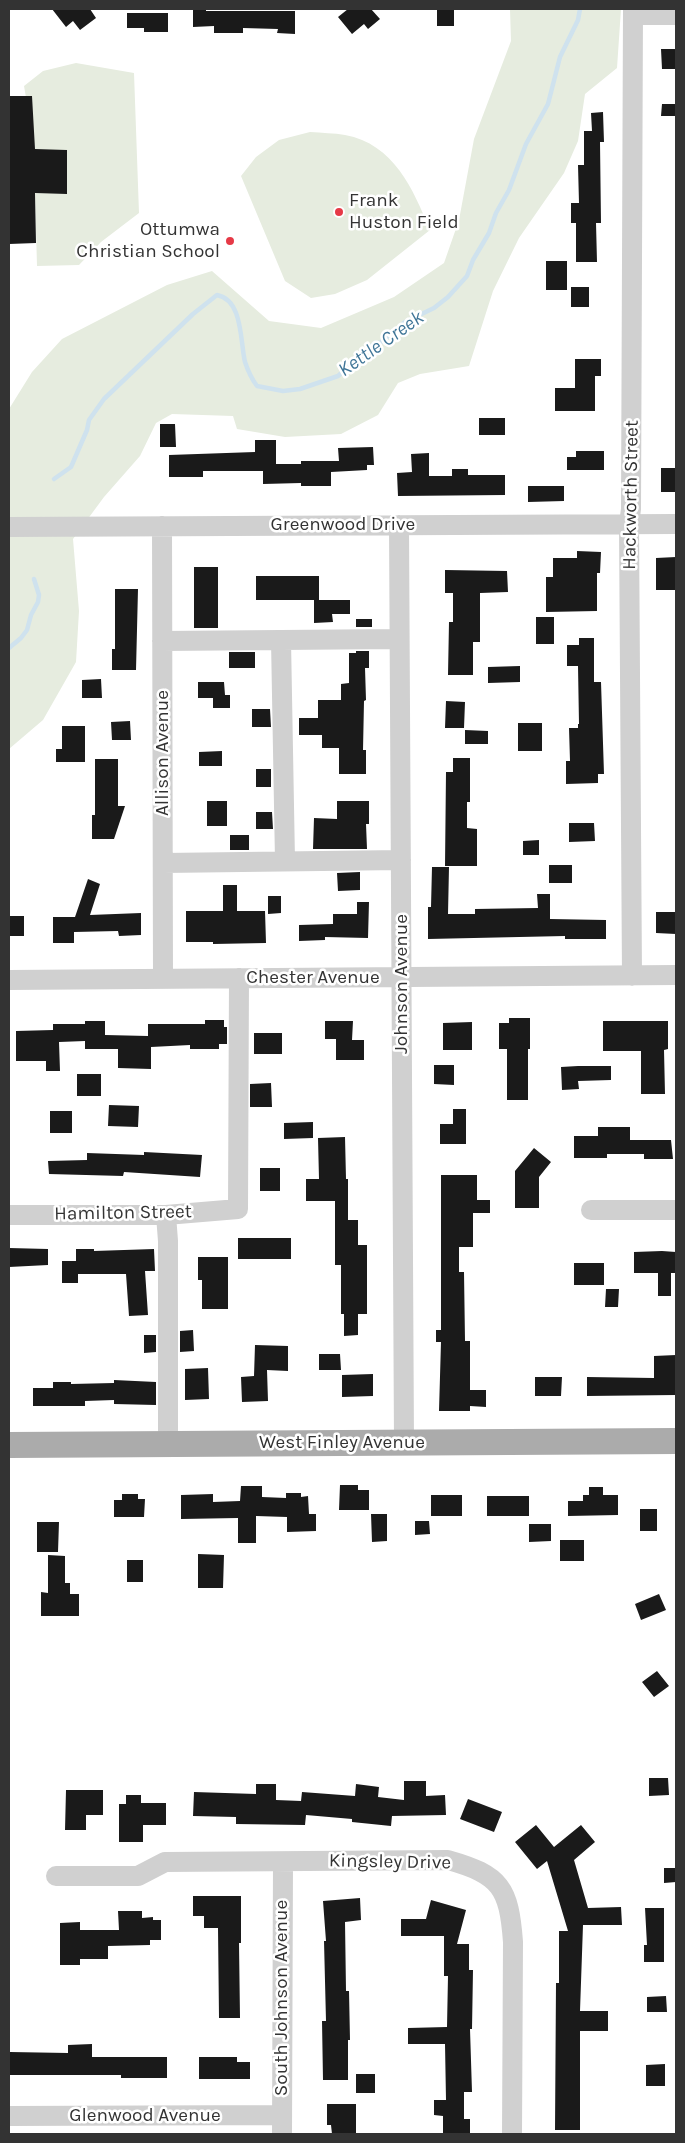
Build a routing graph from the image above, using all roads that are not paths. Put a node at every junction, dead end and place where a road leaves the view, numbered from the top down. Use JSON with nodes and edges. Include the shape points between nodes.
{"nodes":[{"id":1,"x":633,"y":12,"type":"edge"},
{"id":2,"x":676,"y":15,"type":"edge"},
{"id":3,"x":630,"y":524,"type":"junction"},
{"id":4,"x":676,"y":524,"type":"edge"},
{"id":5,"x":399,"y":525,"type":"junction"},
{"id":6,"x":162,"y":526,"type":"junction"},
{"id":7,"x":9,"y":527,"type":"edge"},
{"id":8,"x":399,"y":639,"type":"junction"},
{"id":9,"x":281,"y":640,"type":"junction"},
{"id":10,"x":162,"y":641,"type":"junction"},
{"id":11,"x":401,"y":860,"type":"junction"},
{"id":12,"x":284,"y":861,"type":"junction"},
{"id":13,"x":163,"y":863,"type":"junction"},
{"id":14,"x":676,"y":975,"type":"edge"},
{"id":15,"x":632,"y":976,"type":"junction"},
{"id":16,"x":402,"y":977,"type":"junction"},
{"id":17,"x":238,"y":978,"type":"junction"},
{"id":18,"x":163,"y":979,"type":"junction"},
{"id":19,"x":9,"y":980,"type":"edge"},
{"id":20,"x":591,"y":1210,"type":"dead end"},
{"id":21,"x":676,"y":1210,"type":"edge"},
{"id":22,"x":9,"y":1215,"type":"edge"},
{"id":23,"x":166,"y":1215,"type":"junction"},
{"id":24,"x":676,"y":1441,"type":"edge"},
{"id":25,"x":404,"y":1442,"type":"junction"},
{"id":26,"x":168,"y":1444,"type":"junction"},
{"id":27,"x":9,"y":1445,"type":"edge"},
{"id":28,"x":283,"y":1862,"type":"junction"},
{"id":29,"x":56,"y":1876,"type":"dead end"},
{"id":30,"x":9,"y":2116,"type":"edge"},
{"id":31,"x":282,"y":2125,"type":"edge"},
{"id":32,"x":512,"y":2134,"type":"edge"}],
"edges":[{"from":1,"to":2,"type":"street"},
{"from":1,"to":3,"type":"street","name":"Hackworth Street"},
{"from":3,"to":4,"type":"street","name":"Greenwood Drive"},
{"from":3,"to":5,"type":"street","name":"Greenwood Drive"},
{"from":3,"to":15,"type":"street","name":"Hackworth Street"},
{"from":5,"to":6,"type":"street","name":"Greenwood Drive"},
{"from":5,"to":8,"type":"street","name":"Johnson Avenue"},
{"from":6,"to":7,"type":"street","name":"Greenwood Drive"},
{"from":6,"to":10,"type":"street","name":"Allison Avenue"},
{"from":8,"to":9,"type":"street"},
{"from":8,"to":11,"type":"street","name":"Johnson Avenue"},
{"from":9,"to":10,"type":"street"},
{"from":9,"to":12,"type":"street"},
{"from":10,"to":13,"type":"street","name":"Allison Avenue"},
{"from":11,"to":12,"type":"street"},
{"from":11,"to":16,"type":"street","name":"Johnson Avenue"},
{"from":12,"to":13,"type":"street"},
{"from":13,"to":18,"type":"street","name":"Allison Avenue"},
{"from":14,"to":15,"type":"street","name":"Chester Avenue"},
{"from":15,"to":16,"type":"street","name":"Chester Avenue"},
{"from":16,"to":17,"type":"street","name":"Chester Avenue"},
{"from":16,"to":25,"type":"street","name":"Johnson Avenue"},
{"from":17,"to":18,"type":"street","name":"Chester Avenue"},
{"from":17,"to":23,"type":"street","name":"Hamilton Street","via":[[238,1208]]},
{"from":18,"to":19,"type":"street","name":"Chester Avenue"},
{"from":20,"to":21,"type":"street"},
{"from":22,"to":23,"type":"street","name":"Hamilton Street"},
{"from":23,"to":26,"type":"street"},
{"from":24,"to":25,"type":"main road","name":"West Finley Avenue"},
{"from":25,"to":26,"type":"main road","name":"West Finley Avenue"},
{"from":26,"to":27,"type":"main road","name":"West Finley Avenue"},
{"from":28,"to":29,"type":"street","name":"Kingsley Drive","via":[[165,1862],[138,1876]]},
{"from":28,"to":31,"type":"street","name":"South Johnson Avenue"},
{"from":28,"to":32,"type":"street","name":"Kingsley Drive","via":[[448,1860],[473,1867],[492,1878],[504,1893],[512,1937]]},
{"from":30,"to":31,"type":"street","name":"Glenwood Avenue"}]}
